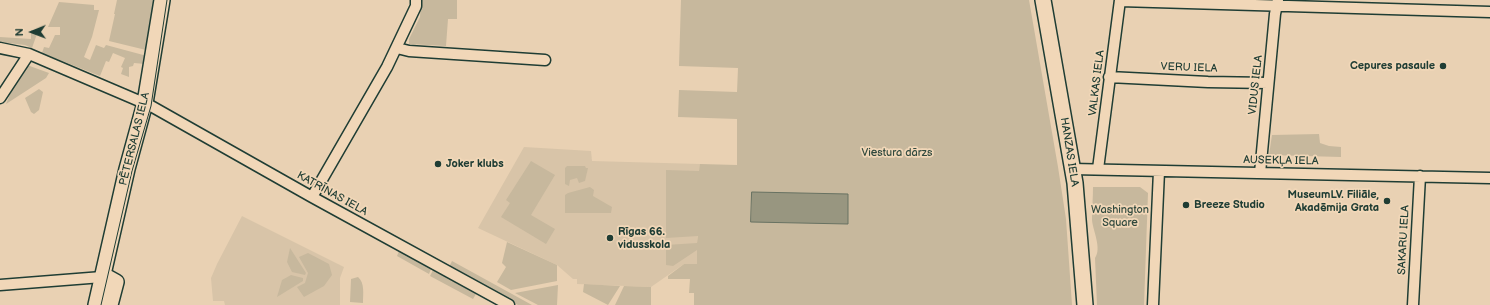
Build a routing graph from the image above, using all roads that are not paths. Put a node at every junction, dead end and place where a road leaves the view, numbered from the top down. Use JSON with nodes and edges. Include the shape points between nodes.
{"nodes":[{"id":1,"x":162,"y":0,"type":"edge"},
{"id":2,"x":416,"y":0,"type":"edge"},
{"id":3,"x":1043,"y":0,"type":"edge"},
{"id":4,"x":1120,"y":1,"type":"edge"},
{"id":5,"x":1277,"y":3,"type":"edge"},
{"id":6,"x":1490,"y":12,"type":"edge"},
{"id":7,"x":0,"y":48,"type":"edge"},
{"id":8,"x":397,"y":48,"type":"junction"},
{"id":9,"x":29,"y":54,"type":"junction"},
{"id":10,"x":545,"y":60,"type":"dead end"},
{"id":11,"x":1109,"y":77,"type":"junction"},
{"id":12,"x":1268,"y":82,"type":"junction"},
{"id":13,"x":0,"y":98,"type":"edge"},
{"id":14,"x":145,"y":103,"type":"junction"},
{"id":15,"x":1072,"y":169,"type":"junction"},
{"id":16,"x":1098,"y":169,"type":"junction"},
{"id":17,"x":1159,"y":171,"type":"junction"},
{"id":18,"x":1260,"y":173,"type":"junction"},
{"id":19,"x":1420,"y":176,"type":"junction"},
{"id":20,"x":1490,"y":178,"type":"edge"},
{"id":21,"x":312,"y":197,"type":"junction"},
{"id":22,"x":102,"y":277,"type":"junction"},
{"id":23,"x":0,"y":285,"type":"edge"},
{"id":24,"x":96,"y":305,"type":"edge"},
{"id":25,"x":110,"y":305,"type":"edge"},
{"id":26,"x":509,"y":305,"type":"edge"},
{"id":27,"x":1085,"y":305,"type":"edge"},
{"id":28,"x":1153,"y":305,"type":"edge"},
{"id":29,"x":1413,"y":305,"type":"edge"}],
"edges":[{"from":1,"to":14,"type":"street","name":"PĒTERSALAS IELA"},
{"from":2,"to":8,"type":"street","via":[[416,6]]},
{"from":3,"to":15,"type":"street","name":"HANZAS IELA"},
{"from":4,"to":5,"type":"street"},
{"from":4,"to":11,"type":"street","name":"VALKAS IELA"},
{"from":5,"to":6,"type":"street"},
{"from":5,"to":12,"type":"street","name":"VIDUS IELA"},
{"from":7,"to":9,"type":"street","name":"KATRĪNAS IELA"},
{"from":8,"to":10,"type":"street","via":[[409,51]]},
{"from":8,"to":21,"type":"street"},
{"from":9,"to":13,"type":"street"},
{"from":9,"to":14,"type":"street","name":"KATRĪNAS IELA"},
{"from":11,"to":12,"type":"street","name":"VERU IELA"},
{"from":11,"to":16,"type":"street","name":"VALKAS IELA"},
{"from":12,"to":18,"type":"street","name":"VIDUS IELA"},
{"from":14,"to":21,"type":"street","name":"KATRĪNAS IELA"},
{"from":14,"to":22,"type":"street","name":"PĒTERSALAS IELA"},
{"from":15,"to":16,"type":"street","name":"AUSEKĻA IELA"},
{"from":15,"to":27,"type":"street","name":"HANZAS IELA"},
{"from":16,"to":17,"type":"street","name":"AUSEKĻA IELA"},
{"from":17,"to":18,"type":"street","name":"AUSEKĻA IELA"},
{"from":17,"to":28,"type":"street"},
{"from":18,"to":19,"type":"street","name":"AUSEKĻA IELA"},
{"from":19,"to":20,"type":"street","name":"AUSEKĻA IELA"},
{"from":19,"to":29,"type":"street","name":"SAKARU IELA"},
{"from":21,"to":26,"type":"street","name":"KATRĪNAS IELA"},
{"from":22,"to":23,"type":"street"},
{"from":22,"to":24,"type":"street","name":"PĒTERSALAS IELA"},
{"from":22,"to":25,"type":"street","via":[[116,282]]}]}
